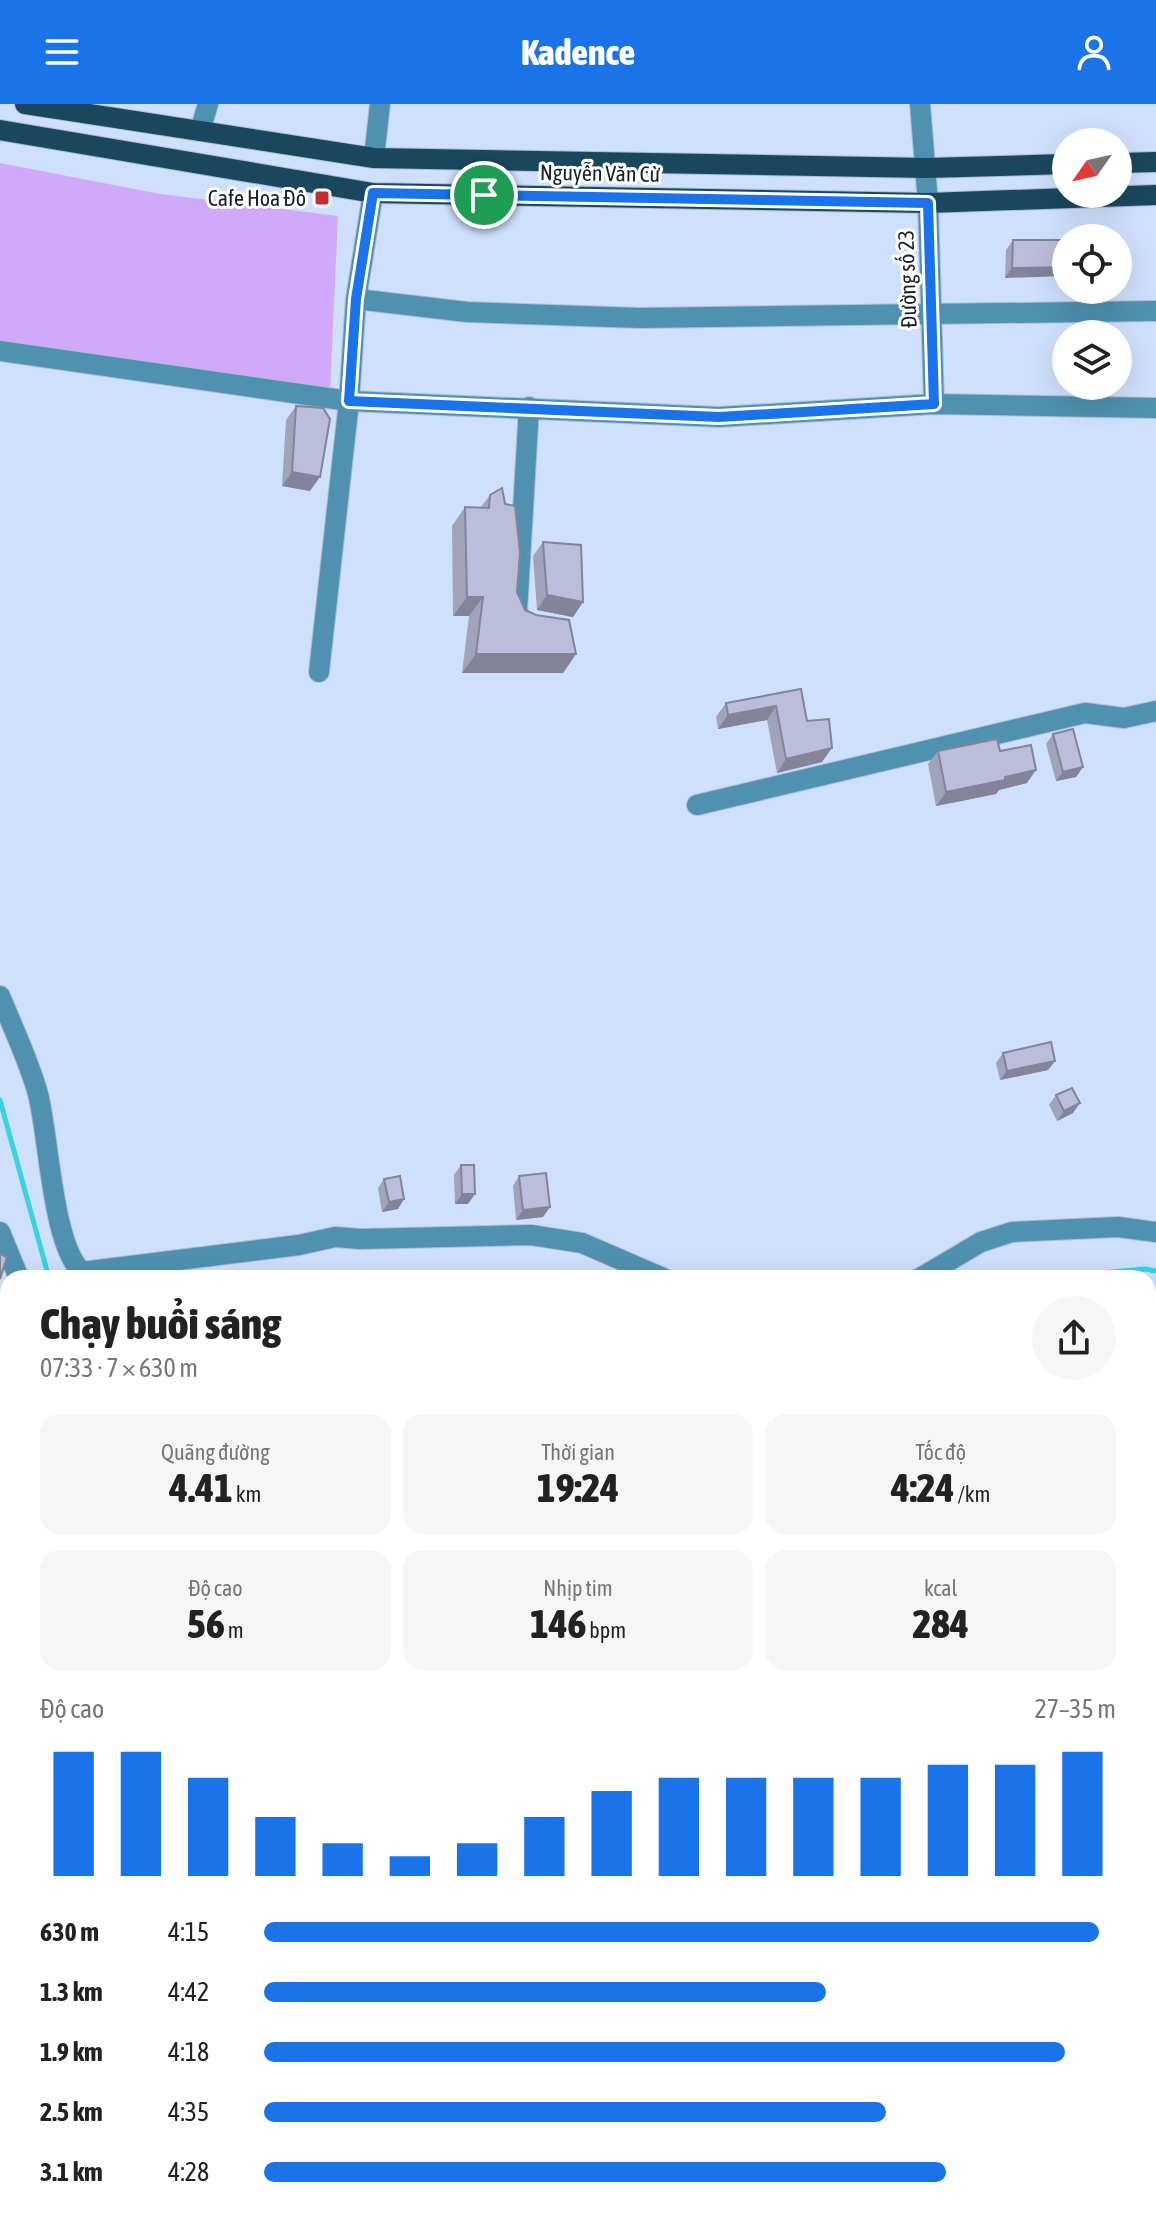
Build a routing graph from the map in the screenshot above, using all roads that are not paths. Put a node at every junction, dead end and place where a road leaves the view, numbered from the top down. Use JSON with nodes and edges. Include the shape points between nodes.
{"nodes":[{"id":1,"x":25,"y":104,"type":"edge"},
{"id":2,"x":208,"y":104,"type":"edge"},
{"id":3,"x":380,"y":104,"type":"edge"},
{"id":4,"x":920,"y":104,"type":"edge"},
{"id":5,"x":64,"y":111,"type":"junction"},
{"id":6,"x":0,"y":130,"type":"edge"},
{"id":7,"x":200,"y":131,"type":"junction"},
{"id":8,"x":58,"y":141,"type":"junction"},
{"id":9,"x":374,"y":158,"type":"junction"},
{"id":10,"x":1156,"y":162,"type":"edge"},
{"id":11,"x":1132,"y":163,"type":"edge"},
{"id":12,"x":1052,"y":164,"type":"edge"},
{"id":13,"x":927,"y":168,"type":"junction"},
{"id":14,"x":373,"y":193,"type":"junction"},
{"id":15,"x":1156,"y":195,"type":"edge"},
{"id":16,"x":928,"y":203,"type":"junction"},
{"id":17,"x":356,"y":299,"type":"junction"},
{"id":18,"x":1156,"y":311,"type":"edge"},
{"id":19,"x":933,"y":315,"type":"junction"},
{"id":20,"x":0,"y":351,"type":"edge"},
{"id":21,"x":349,"y":401,"type":"junction"},
{"id":22,"x":934,"y":404,"type":"junction"},
{"id":23,"x":529,"y":407,"type":"junction"},
{"id":24,"x":1156,"y":408,"type":"edge"},
{"id":25,"x":539,"y":623,"type":"edge"},
{"id":26,"x":319,"y":672,"type":"dead end"},
{"id":27,"x":1156,"y":711,"type":"edge"},
{"id":28,"x":697,"y":805,"type":"dead end"},
{"id":29,"x":0,"y":996,"type":"edge"},
{"id":30,"x":0,"y":1232,"type":"edge"},
{"id":31,"x":1156,"y":1232,"type":"edge"},
{"id":32,"x":16,"y":1270,"type":"edge"},
{"id":33,"x":80,"y":1270,"type":"edge"},
{"id":34,"x":98,"y":1270,"type":"edge"},
{"id":35,"x":644,"y":1270,"type":"edge"},
{"id":36,"x":934,"y":1270,"type":"edge"}],
"edges":[{"from":1,"to":5,"type":"main road","name":"Nguyễn Văn Cừ"},
{"from":2,"to":7,"type":"street"},
{"from":3,"to":9,"type":"street"},
{"from":4,"to":13,"type":"street","name":"Đường số 23"},
{"from":5,"to":7,"type":"main road","name":"Nguyễn Văn Cừ"},
{"from":5,"to":8,"type":"street"},
{"from":6,"to":8,"type":"main road","name":"Nguyễn Văn Cừ"},
{"from":7,"to":9,"type":"main road","name":"Nguyễn Văn Cừ"},
{"from":8,"to":14,"type":"main road","name":"Nguyễn Văn Cừ"},
{"from":9,"to":13,"type":"main road","name":"Nguyễn Văn Cừ"},
{"from":9,"to":14,"type":"main road"},
{"from":10,"to":11,"type":"main road"},
{"from":12,"to":13,"type":"main road","name":"Nguyễn Văn Cừ"},
{"from":13,"to":16,"type":"street","name":"Đường số 23"},
{"from":14,"to":16,"type":"main road","name":"Nguyễn Văn Cừ"},
{"from":14,"to":17,"type":"street"},
{"from":15,"to":16,"type":"main road","name":"Nguyễn Văn Cừ"},
{"from":16,"to":19,"type":"street","name":"Đường số 23"},
{"from":17,"to":19,"type":"street","via":[[467,312],[640,318]]},
{"from":17,"to":21,"type":"street"},
{"from":18,"to":19,"type":"street"},
{"from":19,"to":22,"type":"street","name":"Đường số 23"},
{"from":20,"to":21,"type":"street"},
{"from":21,"to":23,"type":"street"},
{"from":21,"to":26,"type":"street"},
{"from":22,"to":23,"type":"street","via":[[719,417]]},
{"from":22,"to":24,"type":"street"},
{"from":23,"to":25,"type":"street","via":[[517,612],[524,621]]},
{"from":27,"to":28,"type":"street","via":[[1124,718],[1085,713]]},
{"from":29,"to":33,"type":"street","via":[[38,1095],[63,1234]]},
{"from":30,"to":32,"type":"street"},
{"from":31,"to":36,"type":"street","via":[[1118,1227],[1012,1232],[981,1242]]},
{"from":34,"to":35,"type":"street","via":[[335,1237],[531,1235],[582,1243]]}]}
